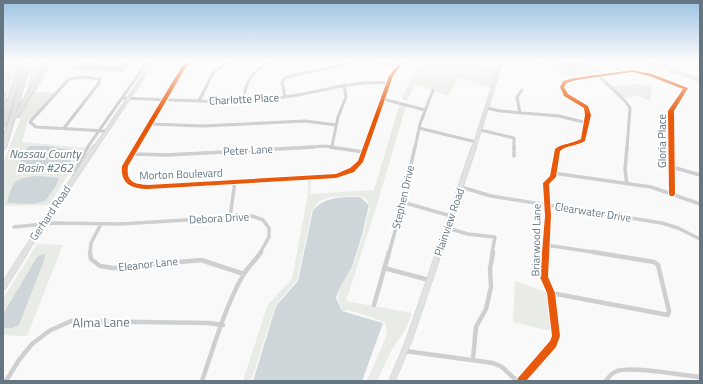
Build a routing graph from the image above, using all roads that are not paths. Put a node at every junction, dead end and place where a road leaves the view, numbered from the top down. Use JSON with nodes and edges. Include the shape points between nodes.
{"nodes":[{"id":1,"x":17,"y":80,"type":"edge"},
{"id":2,"x":24,"y":80,"type":"edge"},
{"id":3,"x":37,"y":80,"type":"edge"},
{"id":4,"x":67,"y":80,"type":"edge"},
{"id":5,"x":101,"y":80,"type":"edge"},
{"id":6,"x":134,"y":80,"type":"edge"},
{"id":7,"x":141,"y":80,"type":"edge"},
{"id":8,"x":176,"y":80,"type":"edge"},
{"id":9,"x":210,"y":80,"type":"edge"},
{"id":10,"x":248,"y":80,"type":"edge"},
{"id":11,"x":284,"y":80,"type":"edge"},
{"id":12,"x":390,"y":80,"type":"edge"},
{"id":13,"x":496,"y":80,"type":"edge"},
{"id":14,"x":570,"y":80,"type":"edge"},
{"id":15,"x":603,"y":80,"type":"edge"},
{"id":16,"x":664,"y":80,"type":"edge"},
{"id":17,"x":388,"y":83,"type":"junction"},
{"id":18,"x":344,"y":85,"type":"junction"},
{"id":19,"x":433,"y":90,"type":"dead end"},
{"id":20,"x":522,"y":90,"type":"dead end"},
{"id":21,"x":685,"y":91,"type":"joint"},
{"id":22,"x":3,"y":94,"type":"edge"},
{"id":23,"x":285,"y":97,"type":"junction"},
{"id":24,"x":122,"y":98,"type":"junction"},
{"id":25,"x":129,"y":98,"type":"junction"},
{"id":26,"x":383,"y":99,"type":"junction"},
{"id":27,"x":164,"y":100,"type":"junction"},
{"id":28,"x":243,"y":100,"type":"junction"},
{"id":29,"x":199,"y":101,"type":"junction"},
{"id":30,"x":487,"y":108,"type":"junction"},
{"id":31,"x":425,"y":110,"type":"junction"},
{"id":32,"x":520,"y":113,"type":"junction"},
{"id":33,"x":3,"y":115,"type":"edge"},
{"id":34,"x":587,"y":123,"type":"junction"},
{"id":35,"x":150,"y":124,"type":"junction"},
{"id":36,"x":3,"y":125,"type":"edge"},
{"id":37,"x":336,"y":125,"type":"junction"},
{"id":38,"x":64,"y":128,"type":"junction"},
{"id":39,"x":419,"y":128,"type":"junction"},
{"id":40,"x":100,"y":130,"type":"junction"},
{"id":41,"x":480,"y":130,"type":"junction"},
{"id":42,"x":106,"y":131,"type":"junction"},
{"id":43,"x":6,"y":139,"type":"junction"},
{"id":44,"x":476,"y":142,"type":"junction"},
{"id":45,"x":332,"y":146,"type":"junction"},
{"id":46,"x":3,"y":148,"type":"edge"},
{"id":47,"x":364,"y":152,"type":"junction"},
{"id":48,"x":132,"y":154,"type":"junction"},
{"id":49,"x":514,"y":156,"type":"dead end"},
{"id":50,"x":672,"y":166,"type":"junction"},
{"id":51,"x":553,"y":173,"type":"junction"},
{"id":52,"x":700,"y":175,"type":"edge"},
{"id":53,"x":72,"y":181,"type":"junction"},
{"id":54,"x":235,"y":182,"type":"junction"},
{"id":55,"x":627,"y":184,"type":"junction"},
{"id":56,"x":461,"y":187,"type":"junction"},
{"id":57,"x":672,"y":194,"type":"junction"},
{"id":58,"x":402,"y":202,"type":"junction"},
{"id":59,"x":700,"y":204,"type":"edge"},
{"id":60,"x":547,"y":205,"type":"junction"},
{"id":61,"x":451,"y":216,"type":"junction"},
{"id":62,"x":230,"y":217,"type":"junction"},
{"id":63,"x":43,"y":223,"type":"junction"},
{"id":64,"x":102,"y":224,"type":"junction"},
{"id":65,"x":14,"y":227,"type":"dead end"},
{"id":66,"x":446,"y":228,"type":"junction"},
{"id":67,"x":700,"y":240,"type":"edge"},
{"id":68,"x":546,"y":245,"type":"junction"},
{"id":69,"x":384,"y":268,"type":"junction"},
{"id":70,"x":244,"y":274,"type":"junction"},
{"id":71,"x":429,"y":280,"type":"junction"},
{"id":72,"x":3,"y":287,"type":"edge"},
{"id":73,"x":551,"y":293,"type":"junction"},
{"id":74,"x":374,"y":305,"type":"dead end"},
{"id":75,"x":223,"y":325,"type":"junction"},
{"id":76,"x":405,"y":351,"type":"junction"},
{"id":77,"x":473,"y":360,"type":"junction"},
{"id":78,"x":682,"y":375,"type":"junction"},
{"id":79,"x":700,"y":377,"type":"edge"},
{"id":80,"x":6,"y":381,"type":"edge"},
{"id":81,"x":202,"y":381,"type":"edge"},
{"id":82,"x":392,"y":381,"type":"edge"},
{"id":83,"x":517,"y":381,"type":"edge"},
{"id":84,"x":521,"y":381,"type":"edge"},
{"id":85,"x":606,"y":381,"type":"edge"},
{"id":86,"x":683,"y":381,"type":"edge"}],
"edges":[{"from":1,"to":36,"type":"highway"},
{"from":2,"to":43,"type":"highway"},
{"from":3,"to":43,"type":"highway"},
{"from":4,"to":38,"type":"street","via":[[30,121],[36,127]]},
{"from":5,"to":38,"type":"street"},
{"from":6,"to":24,"type":"street"},
{"from":7,"to":25,"type":"main road","name":"Gerhard Road"},
{"from":8,"to":27,"type":"street","name":"Morton Boulevard"},
{"from":9,"to":29,"type":"street"},
{"from":10,"to":28,"type":"street"},
{"from":11,"to":23,"type":"street","via":[[282,82]]},
{"from":12,"to":17,"type":"street","name":"Morton Boulevard"},
{"from":13,"to":30,"type":"main road","name":"Plainview Road"},
{"from":14,"to":34,"type":"street","name":"Briarwood Lane","via":[[563,84],[563,89],[566,95],[585,104],[588,111]]},
{"from":15,"to":55,"type":"street","via":[[630,108],[625,170]]},
{"from":16,"to":21,"type":"street","name":"Briarwood Lane","via":[[685,87]]},
{"from":17,"to":18,"type":"street","name":"Charlotte Place"},
{"from":17,"to":26,"type":"street","name":"Morton Boulevard"},
{"from":18,"to":23,"type":"street","name":"Charlotte Place"},
{"from":18,"to":37,"type":"street","via":[[346,97]]},
{"from":19,"to":31,"type":"street","name":"Stephen Drive"},
{"from":20,"to":32,"type":"street","via":[[516,96]]},
{"from":21,"to":50,"type":"street","name":"Gloria Place","via":[[672,111]]},
{"from":22,"to":33,"type":"highway"},
{"from":23,"to":28,"type":"street","name":"Charlotte Place"},
{"from":24,"to":25,"type":"street","name":"Charlotte Place"},
{"from":24,"to":40,"type":"street"},
{"from":25,"to":27,"type":"street","name":"Charlotte Place"},
{"from":25,"to":42,"type":"main road","name":"Gerhard Road"},
{"from":26,"to":31,"type":"street"},
{"from":26,"to":47,"type":"street","name":"Morton Boulevard"},
{"from":27,"to":29,"type":"street","name":"Charlotte Place"},
{"from":27,"to":35,"type":"street","name":"Morton Boulevard"},
{"from":28,"to":29,"type":"street","name":"Charlotte Place"},
{"from":30,"to":32,"type":"street"},
{"from":30,"to":41,"type":"main road","name":"Plainview Road"},
{"from":31,"to":39,"type":"street","name":"Stephen Drive"},
{"from":32,"to":34,"type":"street","via":[[559,116]]},
{"from":34,"to":51,"type":"street","name":"Briarwood Lane","via":[[581,142],[557,150]]},
{"from":35,"to":37,"type":"street","via":[[203,126],[305,121]]},
{"from":35,"to":48,"type":"street","name":"Morton Boulevard"},
{"from":37,"to":45,"type":"street"},
{"from":38,"to":40,"type":"street"},
{"from":39,"to":44,"type":"street"},
{"from":39,"to":58,"type":"street","name":"Stephen Drive"},
{"from":40,"to":42,"type":"street"},
{"from":40,"to":53,"type":"street","via":[[86,149]]},
{"from":41,"to":44,"type":"main road","name":"Plainview Road"},
{"from":41,"to":49,"type":"street","via":[[514,138]]},
{"from":42,"to":53,"type":"main road","name":"Gerhard Road"},
{"from":43,"to":46,"type":"highway"},
{"from":44,"to":56,"type":"main road","name":"Plainview Road"},
{"from":45,"to":47,"type":"street","name":"Peter Lane"},
{"from":45,"to":48,"type":"street","name":"Peter Lane","via":[[167,155]]},
{"from":47,"to":54,"type":"street","name":"Morton Boulevard","via":[[357,167],[341,175]]},
{"from":48,"to":54,"type":"street","name":"Morton Boulevard","via":[[125,166],[124,174],[128,182],[136,186]]},
{"from":50,"to":52,"type":"street"},
{"from":50,"to":57,"type":"street","name":"Gloria Place"},
{"from":51,"to":55,"type":"street"},
{"from":51,"to":60,"type":"street","name":"Briarwood Lane","via":[[553,177],[546,183]]},
{"from":53,"to":63,"type":"main road","name":"Gerhard Road"},
{"from":54,"to":62,"type":"street"},
{"from":55,"to":57,"type":"street","via":[[651,187]]},
{"from":56,"to":60,"type":"street","name":"Clearwater Drive","via":[[490,196]]},
{"from":56,"to":61,"type":"main road","name":"Plainview Road"},
{"from":57,"to":59,"type":"street"},
{"from":58,"to":61,"type":"street"},
{"from":58,"to":69,"type":"street","name":"Stephen Drive"},
{"from":60,"to":67,"type":"street","name":"Clearwater Drive","via":[[662,223]]},
{"from":60,"to":68,"type":"street","name":"Briarwood Lane"},
{"from":61,"to":66,"type":"main road","name":"Plainview Road"},
{"from":62,"to":64,"type":"street","name":"Debora Drive"},
{"from":62,"to":70,"type":"street","name":"Debora Drive","via":[[258,217],[266,222],[270,229],[268,242]]},
{"from":63,"to":64,"type":"street","name":"Debora Drive"},
{"from":63,"to":65,"type":"street","name":"Debora Drive"},
{"from":63,"to":72,"type":"main road","name":"Gerhard Road"},
{"from":64,"to":70,"type":"street","name":"Eleanor Lane","via":[[91,243],[90,250],[92,259],[100,266],[113,268],[201,260]]},
{"from":66,"to":71,"type":"main road","name":"Plainview Road"},
{"from":66,"to":77,"type":"street","via":[[495,237],[490,287],[486,309],[476,327]]},
{"from":68,"to":73,"type":"street","name":"Briarwood Lane","via":[[544,277]]},
{"from":68,"to":73,"type":"street","via":[[654,262],[660,268],[669,311],[668,314],[664,314]]},
{"from":69,"to":71,"type":"street"},
{"from":69,"to":74,"type":"street","name":"Stephen Drive"},
{"from":70,"to":75,"type":"street","name":"Debora Drive"},
{"from":71,"to":76,"type":"main road","name":"Plainview Road"},
{"from":73,"to":84,"type":"street","name":"Briarwood Lane","via":[[555,339]]},
{"from":75,"to":80,"type":"street","name":"Alma Lane","via":[[71,321],[34,340]]},
{"from":75,"to":81,"type":"street","name":"Debora Drive"},
{"from":76,"to":77,"type":"street"},
{"from":76,"to":82,"type":"main road","name":"Plainview Road"},
{"from":77,"to":83,"type":"street","via":[[502,367]]},
{"from":78,"to":79,"type":"street"},
{"from":78,"to":85,"type":"street","via":[[630,369],[610,374]]},
{"from":78,"to":86,"type":"street"}]}
